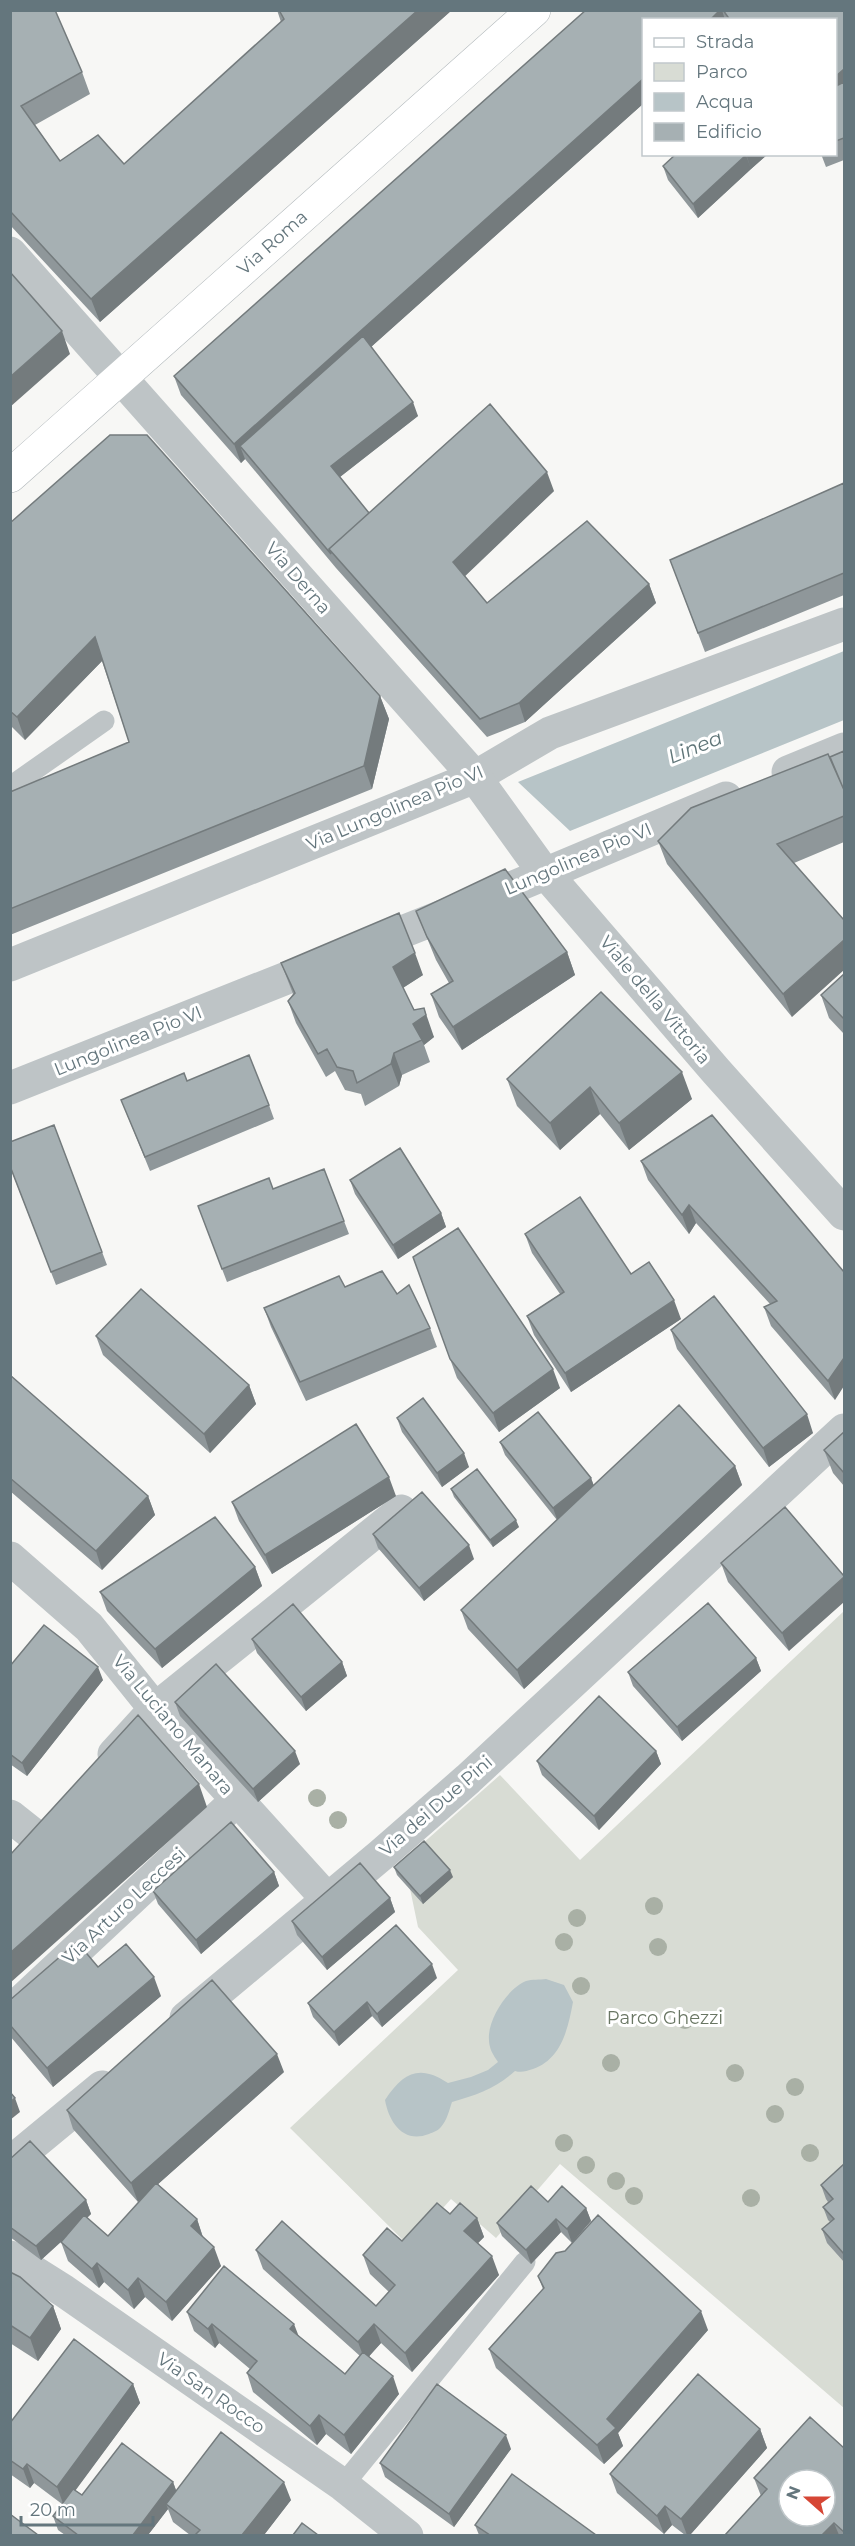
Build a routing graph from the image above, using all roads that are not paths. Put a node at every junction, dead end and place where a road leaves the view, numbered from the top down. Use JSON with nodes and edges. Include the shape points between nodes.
{"nodes":[{"id":1,"x":534,"y":10,"type":"edge"},
{"id":2,"x":10,"y":253,"type":"edge"},
{"id":3,"x":121,"y":378,"type":"junction"},
{"id":4,"x":10,"y":476,"type":"edge"},
{"id":5,"x":844,"y":624,"type":"edge"},
{"id":6,"x":104,"y":721,"type":"dead end"},
{"id":7,"x":844,"y":749,"type":"edge"},
{"id":8,"x":475,"y":777,"type":"junction"},
{"id":9,"x":10,"y":787,"type":"edge"},
{"id":10,"x":548,"y":873,"type":"junction"},
{"id":11,"x":10,"y":964,"type":"edge"},
{"id":12,"x":10,"y":1088,"type":"edge"},
{"id":13,"x":844,"y":1215,"type":"edge"},
{"id":14,"x":844,"y":1430,"type":"edge"},
{"id":15,"x":402,"y":1512,"type":"edge"},
{"id":16,"x":10,"y":1558,"type":"edge"},
{"id":17,"x":155,"y":1709,"type":"junction"},
{"id":18,"x":93,"y":1778,"type":"edge"},
{"id":19,"x":237,"y":1800,"type":"junction"},
{"id":20,"x":62,"y":1813,"type":"edge"},
{"id":21,"x":10,"y":1816,"type":"edge"},
{"id":22,"x":39,"y":1839,"type":"junction"},
{"id":23,"x":16,"y":1863,"type":"edge"},
{"id":24,"x":328,"y":1900,"type":"junction"},
{"id":25,"x":10,"y":2012,"type":"edge"},
{"id":26,"x":165,"y":2035,"type":"edge"},
{"id":27,"x":128,"y":2065,"type":"edge"},
{"id":28,"x":10,"y":2163,"type":"edge"},
{"id":29,"x":10,"y":2257,"type":"edge"},
{"id":30,"x":525,"y":2262,"type":"edge"},
{"id":31,"x":343,"y":2485,"type":"junction"},
{"id":32,"x":407,"y":2535,"type":"edge"}],
"edges":[{"from":1,"to":3,"type":"main road","name":"Via Roma"},
{"from":2,"to":3,"type":"street","name":"Via Derna"},
{"from":3,"to":4,"type":"main road","name":"Via Roma"},
{"from":3,"to":8,"type":"street","name":"Via Derna"},
{"from":5,"to":8,"type":"street","name":"Via Lungolinea Pio VI","via":[[550,733]]},
{"from":6,"to":9,"type":"lane"},
{"from":7,"to":10,"type":"street","name":"Lungolinea Pio VI"},
{"from":8,"to":10,"type":"street","name":"Viale della Vittoria"},
{"from":8,"to":11,"type":"street","name":"Via Lungolinea Pio VI"},
{"from":10,"to":12,"type":"street","name":"Lungolinea Pio VI"},
{"from":10,"to":13,"type":"street","name":"Viale della Vittoria"},
{"from":14,"to":24,"type":"street","name":"Via dei Due Pini","via":[[468,1779]]},
{"from":15,"to":17,"type":"street"},
{"from":16,"to":17,"type":"street","name":"Via Luciano Manara","via":[[89,1627]]},
{"from":17,"to":18,"type":"street"},
{"from":17,"to":19,"type":"street","name":"Via Luciano Manara"},
{"from":19,"to":24,"type":"street","name":"Via Luciano Manara"},
{"from":19,"to":25,"type":"street","name":"Via Arturo Leccesi"},
{"from":20,"to":22,"type":"street"},
{"from":21,"to":22,"type":"street"},
{"from":22,"to":23,"type":"street"},
{"from":24,"to":26,"type":"street","name":"Via dei Due Pini"},
{"from":27,"to":28,"type":"street"},
{"from":29,"to":31,"type":"street","name":"Via San Rocco"},
{"from":30,"to":31,"type":"lane"},
{"from":31,"to":32,"type":"street","name":"Via San Rocco"}]}
